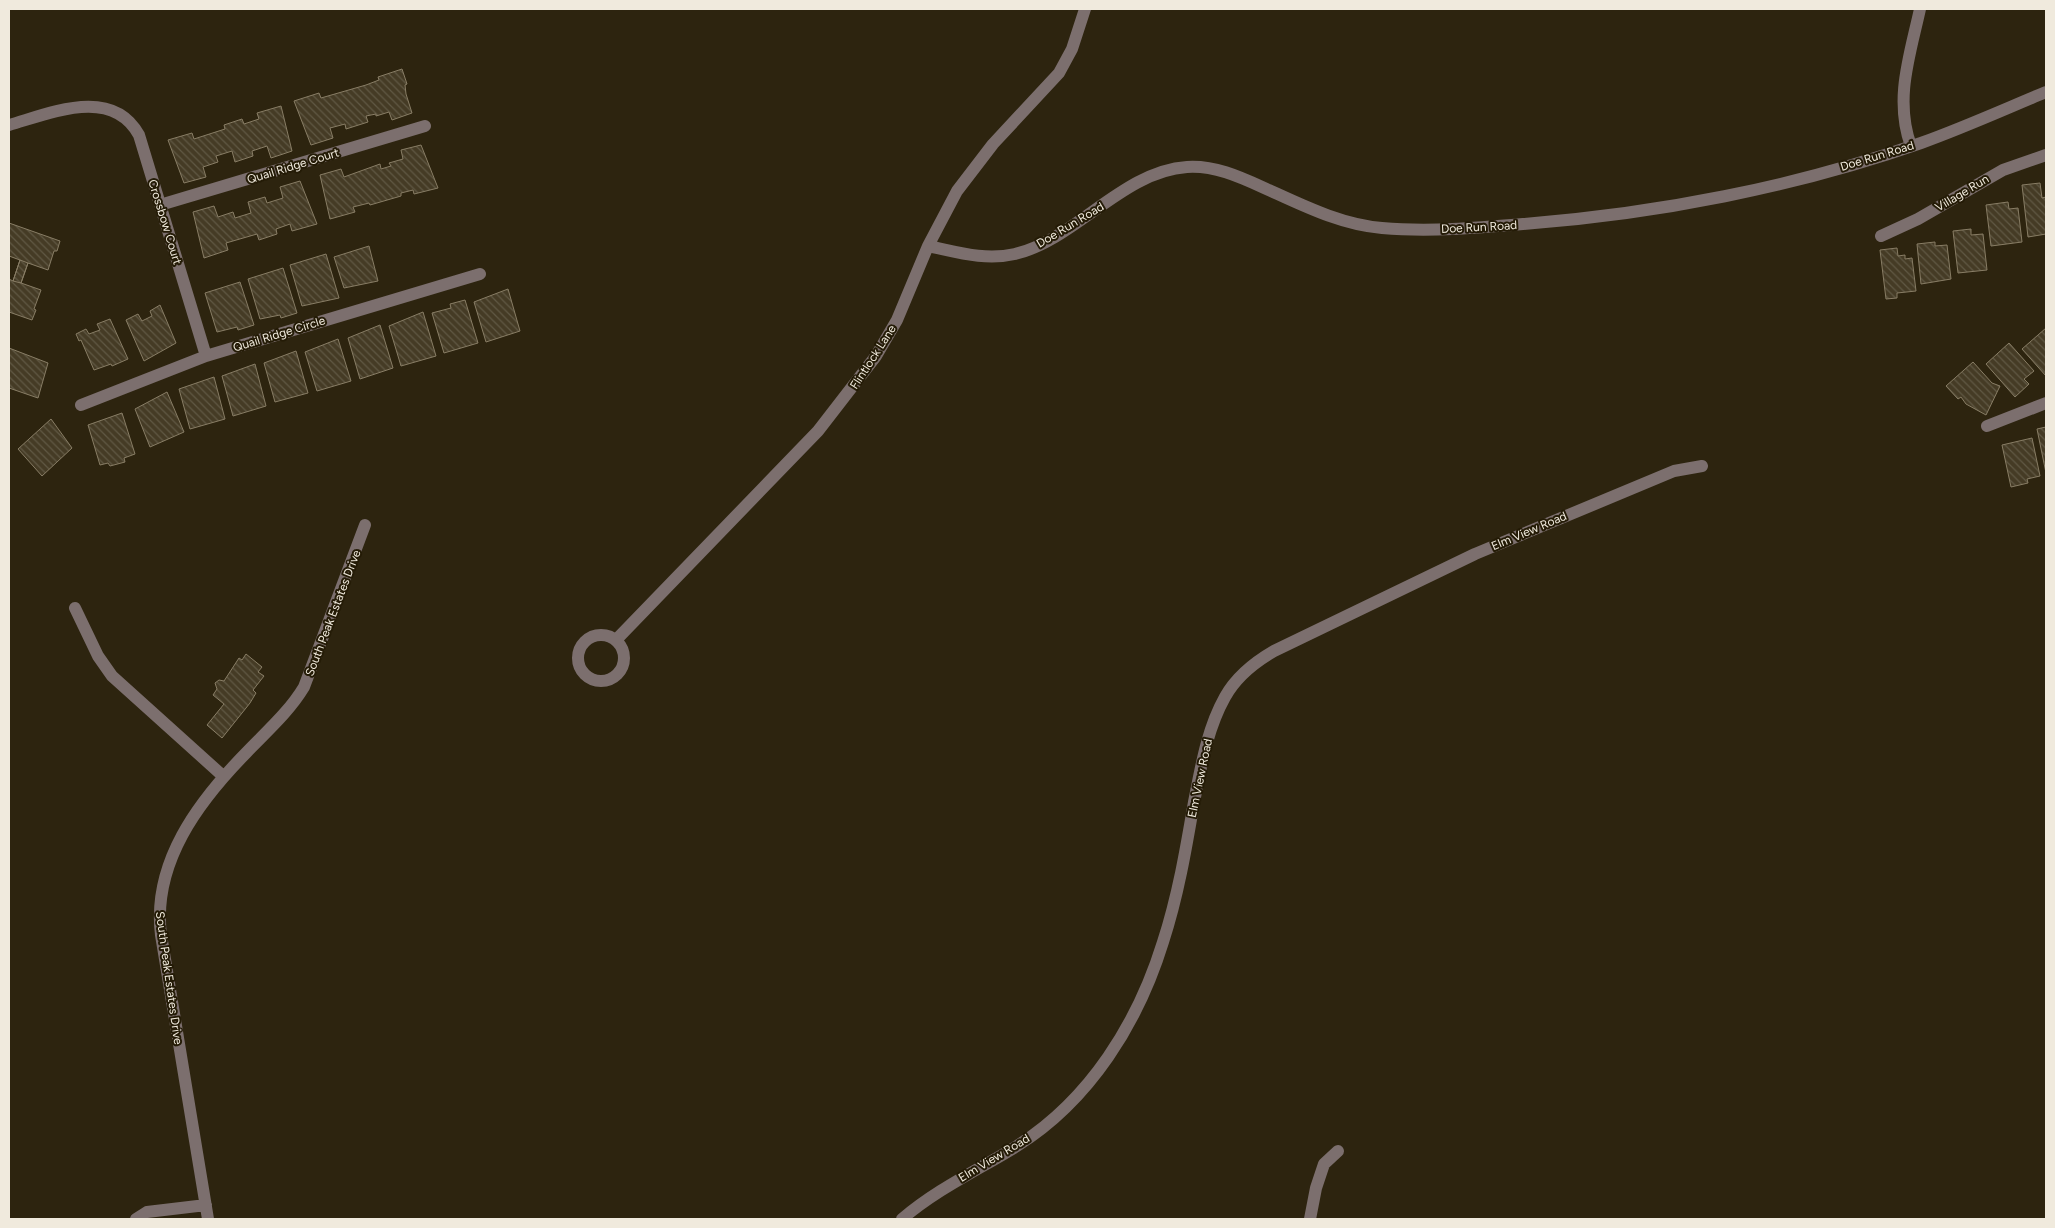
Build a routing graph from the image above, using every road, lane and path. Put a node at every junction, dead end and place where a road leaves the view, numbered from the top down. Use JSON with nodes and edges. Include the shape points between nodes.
{"nodes":[{"id":1,"x":1085,"y":9,"type":"edge"},
{"id":2,"x":1920,"y":9,"type":"edge"},
{"id":3,"x":2046,"y":92,"type":"edge"},
{"id":4,"x":9,"y":125,"type":"edge"},
{"id":5,"x":426,"y":126,"type":"dead end"},
{"id":6,"x":1911,"y":146,"type":"junction"},
{"id":7,"x":2046,"y":155,"type":"edge"},
{"id":8,"x":160,"y":206,"type":"junction"},
{"id":9,"x":1881,"y":236,"type":"dead end"},
{"id":10,"x":928,"y":246,"type":"junction"},
{"id":11,"x":480,"y":274,"type":"dead end"},
{"id":12,"x":206,"y":356,"type":"junction"},
{"id":13,"x":2046,"y":403,"type":"edge"},
{"id":14,"x":81,"y":405,"type":"dead end"},
{"id":15,"x":1987,"y":426,"type":"dead end"},
{"id":16,"x":1702,"y":466,"type":"dead end"},
{"id":17,"x":365,"y":525,"type":"dead end"},
{"id":18,"x":76,"y":608,"type":"dead end"},
{"id":19,"x":616,"y":640,"type":"dead end"},
{"id":20,"x":223,"y":776,"type":"junction"},
{"id":21,"x":1338,"y":1150,"type":"dead end"},
{"id":22,"x":206,"y":1205,"type":"junction"},
{"id":23,"x":136,"y":1219,"type":"edge"},
{"id":24,"x":208,"y":1219,"type":"edge"},
{"id":25,"x":902,"y":1219,"type":"edge"},
{"id":26,"x":1310,"y":1219,"type":"edge"}],
"edges":[{"from":1,"to":10,"type":"street","name":"Flintlock Lane","via":[[1072,49],[1059,73],[979,161],[957,191]]},
{"from":2,"to":6,"type":"street","via":[[1906,70],[1902,105],[1904,128]]},
{"from":3,"to":6,"type":"street","name":"Doe Run Road"},
{"from":4,"to":8,"type":"street","name":"Crossbow Court","via":[[62,111],[102,107],[114,110],[132,124],[139,135]]},
{"from":5,"to":8,"type":"street","name":"Quail Ridge Court"},
{"from":6,"to":10,"type":"street","name":"Doe Run Road","via":[[1824,172],[1698,201],[1563,221],[1463,229],[1379,228],[1348,222],[1317,212],[1226,172],[1186,167],[1166,170],[1141,180],[1039,245],[1016,254],[975,256]]},
{"from":7,"to":9,"type":"street","name":"Village Run","via":[[2003,170],[1918,219]]},
{"from":8,"to":12,"type":"street","name":"Crossbow Court"},
{"from":10,"to":19,"type":"street","name":"Flintlock Lane","via":[[897,320],[848,395],[818,431]]},
{"from":11,"to":12,"type":"street","name":"Quail Ridge Circle"},
{"from":12,"to":14,"type":"street","name":"Quail Ridge Circle"},
{"from":13,"to":15,"type":"street"},
{"from":16,"to":25,"type":"street","name":"Elm View Road","via":[[1655,478],[1475,554],[1274,651],[1249,668],[1224,698],[1211,730],[1164,941],[1149,982],[1117,1045],[1078,1095],[1038,1131]]},
{"from":17,"to":20,"type":"street","name":"South Peak Estates Drive","via":[[315,662],[300,694]]},
{"from":18,"to":20,"type":"street","via":[[98,656],[112,676]]},
{"from":20,"to":22,"type":"street","name":"South Peak Estates Drive","via":[[175,847],[166,868],[159,904],[163,950]]},
{"from":21,"to":26,"type":"street","via":[[1324,1164]]},
{"from":22,"to":23,"type":"street","via":[[147,1212]]},
{"from":22,"to":24,"type":"street","name":"South Peak Estates Drive"}]}
